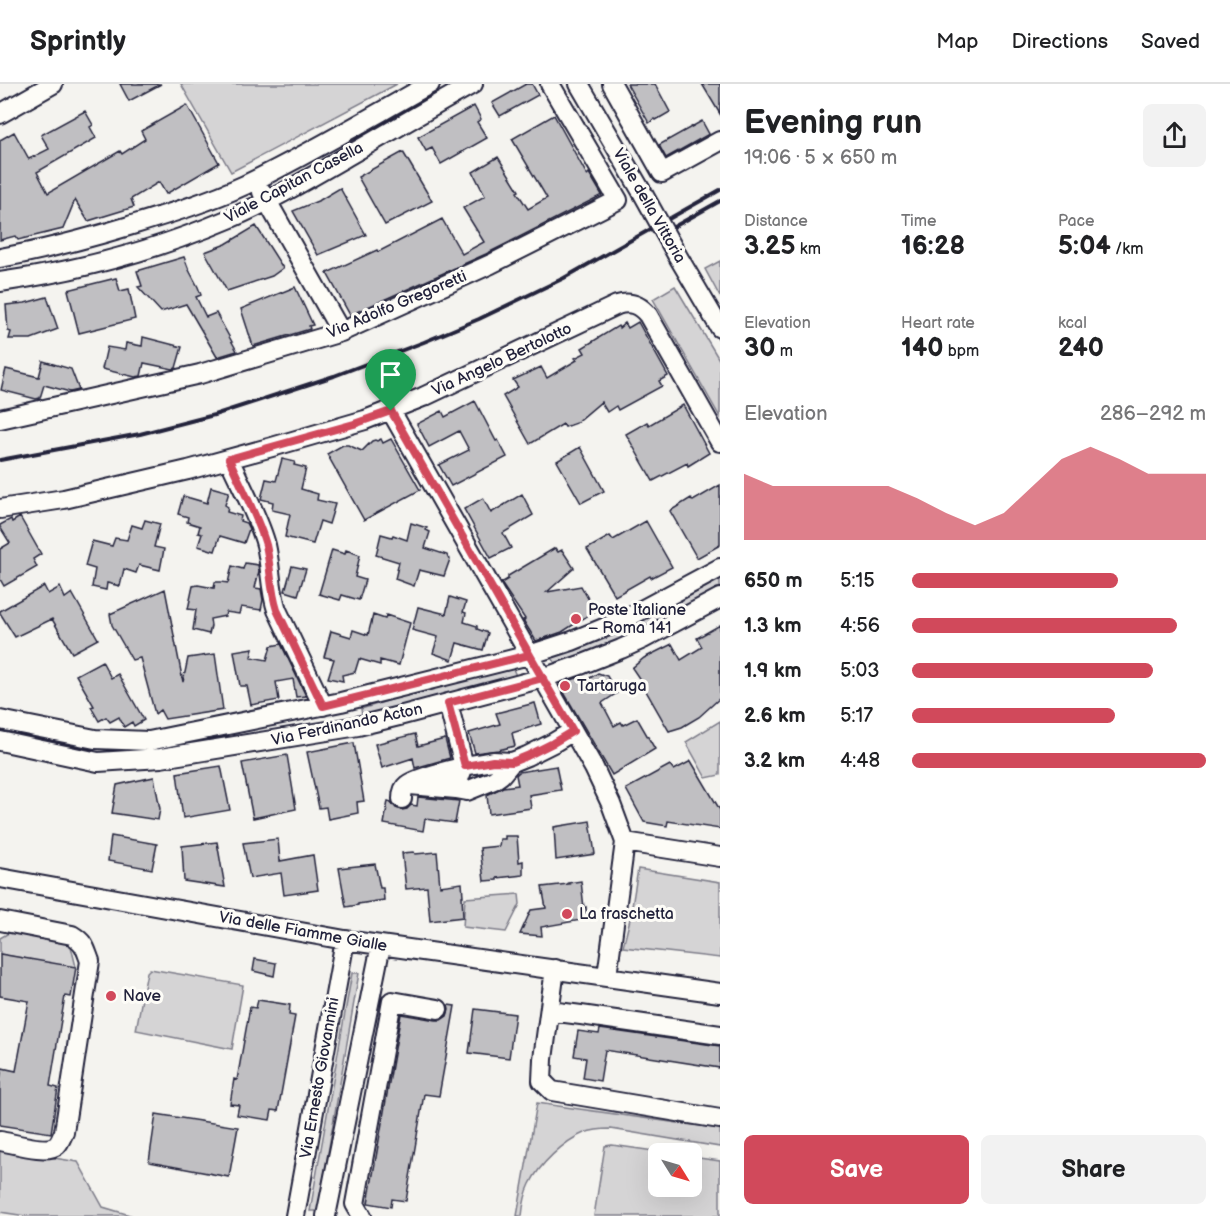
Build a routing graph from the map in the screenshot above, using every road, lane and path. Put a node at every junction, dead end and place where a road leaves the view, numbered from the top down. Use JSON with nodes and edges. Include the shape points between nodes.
{"nodes":[{"id":1,"x":53,"y":84,"type":"edge"},
{"id":2,"x":430,"y":84,"type":"edge"},
{"id":3,"x":473,"y":84,"type":"edge"},
{"id":4,"x":550,"y":84,"type":"edge"},
{"id":5,"x":579,"y":84,"type":"edge"},
{"id":6,"x":612,"y":84,"type":"edge"},
{"id":7,"x":0,"y":114,"type":"edge"},
{"id":8,"x":720,"y":141,"type":"edge"},
{"id":9,"x":255,"y":180,"type":"junction"},
{"id":10,"x":267,"y":201,"type":"junction"},
{"id":11,"x":0,"y":258,"type":"edge"},
{"id":12,"x":0,"y":282,"type":"edge"},
{"id":13,"x":720,"y":328,"type":"edge"},
{"id":14,"x":341,"y":332,"type":"junction"},
{"id":15,"x":391,"y":411,"type":"junction"},
{"id":16,"x":0,"y":419,"type":"edge"},
{"id":17,"x":720,"y":442,"type":"edge"},
{"id":18,"x":229,"y":459,"type":"junction"},
{"id":19,"x":0,"y":509,"type":"edge"},
{"id":20,"x":720,"y":568,"type":"edge"},
{"id":21,"x":720,"y":598,"type":"edge"},
{"id":22,"x":529,"y":655,"type":"junction"},
{"id":23,"x":543,"y":678,"type":"junction"},
{"id":24,"x":448,"y":703,"type":"junction"},
{"id":25,"x":323,"y":706,"type":"junction"},
{"id":26,"x":0,"y":720,"type":"edge"},
{"id":27,"x":573,"y":731,"type":"junction"},
{"id":28,"x":0,"y":741,"type":"edge"},
{"id":29,"x":512,"y":762,"type":"junction"},
{"id":30,"x":465,"y":766,"type":"junction"},
{"id":31,"x":456,"y":789,"type":"junction"},
{"id":32,"x":625,"y":842,"type":"junction"},
{"id":33,"x":720,"y":857,"type":"edge"},
{"id":34,"x":0,"y":878,"type":"edge"},
{"id":35,"x":3,"y":925,"type":"edge"},
{"id":36,"x":345,"y":940,"type":"junction"},
{"id":37,"x":381,"y":945,"type":"junction"},
{"id":38,"x":555,"y":969,"type":"junction"},
{"id":39,"x":607,"y":976,"type":"junction"},
{"id":40,"x":720,"y":993,"type":"edge"},
{"id":41,"x":438,"y":1009,"type":"dead end"},
{"id":42,"x":550,"y":1011,"type":"junction"},
{"id":43,"x":720,"y":1035,"type":"edge"},
{"id":44,"x":720,"y":1119,"type":"edge"},
{"id":45,"x":0,"y":1141,"type":"edge"},
{"id":46,"x":326,"y":1211,"type":"edge"},
{"id":47,"x":295,"y":1216,"type":"edge"},
{"id":48,"x":362,"y":1216,"type":"edge"}],
"edges":[{"from":1,"to":7,"type":"street"},
{"from":2,"to":9,"type":"street","name":"Viale Capitan Casella"},
{"from":3,"to":10,"type":"street","name":"Viale Capitan Casella"},
{"from":4,"to":14,"type":"street","name":"Via Adolfo Gregoretti","via":[[618,200],[491,264]]},
{"from":5,"to":13,"type":"street","name":"Viale della Vittoria","bridge":true},
{"from":6,"to":8,"type":"street","via":[[662,173]]},
{"from":9,"to":10,"type":"street"},
{"from":9,"to":11,"type":"street","name":"Viale Capitan Casella","via":[[155,218]]},
{"from":10,"to":12,"type":"street","name":"Viale Capitan Casella","via":[[134,253]]},
{"from":10,"to":14,"type":"street"},
{"from":14,"to":16,"type":"street","name":"Via Adolfo Gregoretti","via":[[200,374]]},
{"from":15,"to":17,"type":"street","name":"Via Angelo Bertolotto","via":[[617,305],[631,303],[648,315]]},
{"from":15,"to":18,"type":"street","name":"Via Angelo Bertolotto"},
{"from":15,"to":22,"type":"street"},
{"from":18,"to":19,"type":"street","name":"Via Angelo Bertolotto","via":[[52,502]]},
{"from":18,"to":25,"type":"street","name":"Via Ferdinando Acton","via":[[266,545],[277,610]]},
{"from":20,"to":22,"type":"street","name":"Via Ferdinando Acton","via":[[623,620]]},
{"from":21,"to":23,"type":"street","name":"Via Ferdinando Acton","via":[[621,650]]},
{"from":22,"to":23,"type":"street"},
{"from":22,"to":25,"type":"street","name":"Via Ferdinando Acton"},
{"from":23,"to":24,"type":"street","name":"Via Ferdinando Acton"},
{"from":23,"to":27,"type":"street"},
{"from":24,"to":28,"type":"street","name":"Via Ferdinando Acton","via":[[288,739],[161,758],[98,762]]},
{"from":24,"to":30,"type":"street"},
{"from":25,"to":26,"type":"street","name":"Via Ferdinando Acton","via":[[149,741],[95,739]]},
{"from":27,"to":29,"type":"street"},
{"from":27,"to":32,"type":"street","via":[[599,777]]},
{"from":29,"to":30,"type":"street"},
{"from":29,"to":31,"type":"street","via":[[494,780],[467,791]]},
{"from":30,"to":31,"type":"street"},
{"from":30,"to":31,"type":"street","via":[[418,780],[404,792]]},
{"from":32,"to":33,"type":"street"},
{"from":32,"to":39,"type":"street"},
{"from":34,"to":36,"type":"street","name":"Via delle Fiamme Gialle"},
{"from":35,"to":45,"type":"street","via":[[72,935],[84,945],[90,961],[64,1132],[58,1144],[44,1149]]},
{"from":36,"to":37,"type":"street","name":"Via delle Fiamme Gialle"},
{"from":36,"to":47,"type":"street","name":"Via Ernesto Giovannini"},
{"from":37,"to":38,"type":"street","name":"Via delle Fiamme Gialle"},
{"from":37,"to":46,"type":"street","name":"Via Ernesto Giovannini"},
{"from":38,"to":39,"type":"street","name":"Via delle Fiamme Gialle"},
{"from":38,"to":42,"type":"street"},
{"from":39,"to":40,"type":"street","name":"Via delle Fiamme Gialle"},
{"from":41,"to":48,"type":"street","via":[[392,1001],[355,1204]]},
{"from":42,"to":43,"type":"street"},
{"from":42,"to":44,"type":"street","via":[[542,1081],[552,1091]]},
{"from":46,"to":48,"type":"street"}]}
